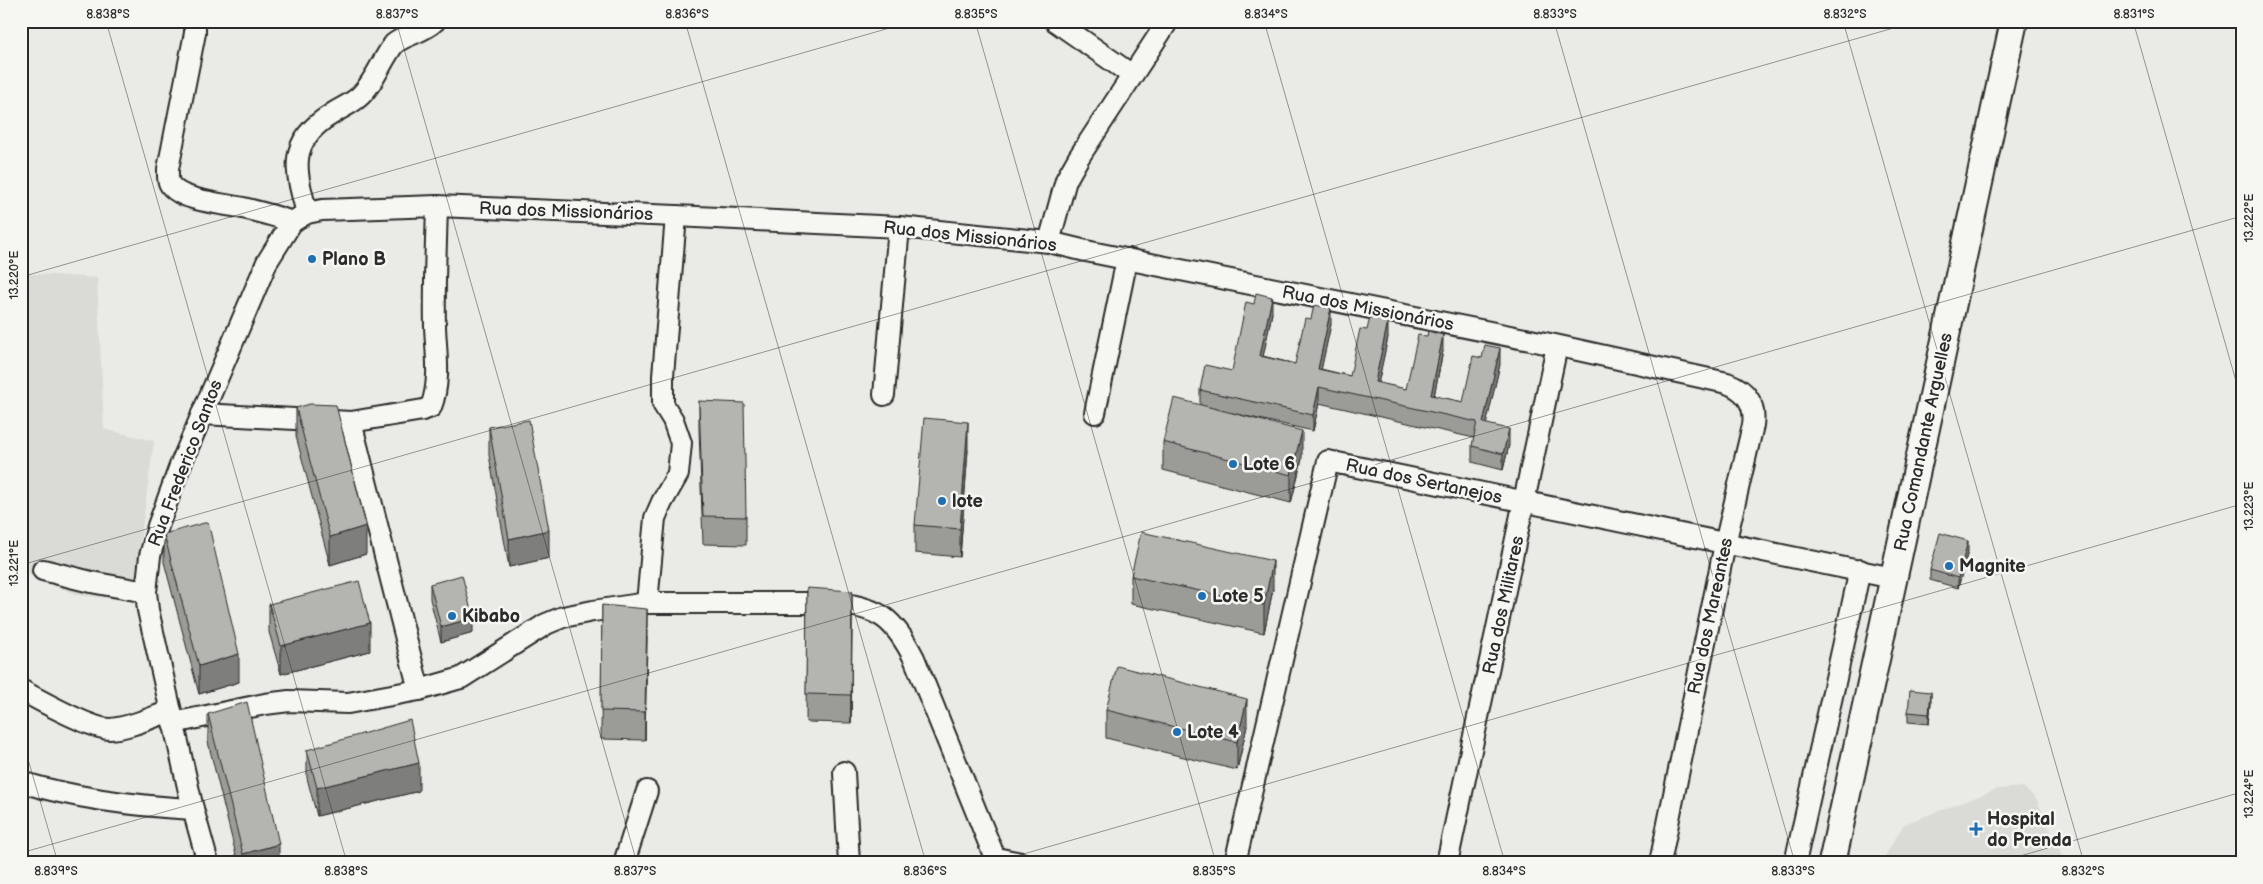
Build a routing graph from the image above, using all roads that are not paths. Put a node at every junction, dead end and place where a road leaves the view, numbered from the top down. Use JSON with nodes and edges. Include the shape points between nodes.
{"nodes":[{"id":1,"x":196,"y":21,"type":"edge"},
{"id":2,"x":435,"y":21,"type":"edge"},
{"id":3,"x":1055,"y":21,"type":"edge"},
{"id":4,"x":1168,"y":21,"type":"edge"},
{"id":5,"x":2014,"y":21,"type":"edge"},
{"id":6,"x":2028,"y":21,"type":"edge"},
{"id":7,"x":1132,"y":75,"type":"junction"},
{"id":8,"x":437,"y":206,"type":"junction"},
{"id":9,"x":676,"y":216,"type":"junction"},
{"id":10,"x":300,"y":218,"type":"junction"},
{"id":11,"x":899,"y":227,"type":"junction"},
{"id":12,"x":1049,"y":242,"type":"junction"},
{"id":13,"x":1127,"y":260,"type":"junction"},
{"id":14,"x":1557,"y":346,"type":"junction"},
{"id":15,"x":1727,"y":382,"type":"joint"},
{"id":16,"x":884,"y":395,"type":"dead end"},
{"id":17,"x":1096,"y":413,"type":"dead end"},
{"id":18,"x":202,"y":414,"type":"junction"},
{"id":19,"x":351,"y":422,"type":"junction"},
{"id":20,"x":1525,"y":502,"type":"junction"},
{"id":21,"x":1724,"y":544,"type":"junction"},
{"id":22,"x":43,"y":570,"type":"dead end"},
{"id":23,"x":1860,"y":570,"type":"junction"},
{"id":24,"x":1894,"y":578,"type":"junction"},
{"id":25,"x":146,"y":592,"type":"junction"},
{"id":26,"x":647,"y":603,"type":"junction"},
{"id":27,"x":21,"y":690,"type":"edge"},
{"id":28,"x":419,"y":690,"type":"junction"},
{"id":29,"x":172,"y":717,"type":"junction"},
{"id":30,"x":844,"y":772,"type":"dead end"},
{"id":31,"x":21,"y":782,"type":"edge"},
{"id":32,"x":646,"y":791,"type":"dead end"},
{"id":33,"x":193,"y":809,"type":"junction"},
{"id":34,"x":996,"y":860,"type":"edge"},
{"id":35,"x":208,"y":863,"type":"edge"},
{"id":36,"x":624,"y":863,"type":"edge"},
{"id":37,"x":849,"y":863,"type":"edge"},
{"id":38,"x":1021,"y":863,"type":"edge"},
{"id":39,"x":1235,"y":863,"type":"edge"},
{"id":40,"x":1447,"y":863,"type":"edge"},
{"id":41,"x":1660,"y":863,"type":"edge"},
{"id":42,"x":1795,"y":863,"type":"edge"},
{"id":43,"x":1832,"y":863,"type":"edge"},
{"id":44,"x":1848,"y":863,"type":"edge"}],
"edges":[{"from":1,"to":10,"type":"street","via":[[168,168],[172,187],[190,197]]},
{"from":2,"to":10,"type":"street","via":[[423,30],[402,37],[361,95],[310,130],[302,142],[296,167]]},
{"from":3,"to":7,"type":"street"},
{"from":4,"to":7,"type":"street"},
{"from":5,"to":24,"type":"main road","name":"Rua Comandante Arguelles"},
{"from":6,"to":44,"type":"main road","name":"Rua Comandante Arguelles"},
{"from":7,"to":12,"type":"street","via":[[1066,180]]},
{"from":8,"to":9,"type":"street","name":"Rua dos Missionários"},
{"from":8,"to":10,"type":"street","name":"Rua dos Missionários","via":[[335,209]]},
{"from":8,"to":19,"type":"street","via":[[437,372],[431,407]]},
{"from":9,"to":11,"type":"street","name":"Rua dos Missionários"},
{"from":9,"to":26,"type":"street","via":[[663,404],[681,443],[678,474],[656,518]]},
{"from":10,"to":18,"type":"street","name":"Rua Frederico Santos","via":[[267,262]]},
{"from":11,"to":12,"type":"street","name":"Rua dos Missionários"},
{"from":11,"to":16,"type":"street"},
{"from":12,"to":13,"type":"street","name":"Rua dos Missionários"},
{"from":13,"to":14,"type":"street","name":"Rua dos Missionários"},
{"from":13,"to":17,"type":"street"},
{"from":14,"to":15,"type":"street","name":"Rua dos Missionários"},
{"from":14,"to":20,"type":"street","name":"Rua dos Militares"},
{"from":15,"to":21,"type":"street","name":"Rua dos Mareantes","via":[[1745,394],[1754,417]]},
{"from":18,"to":19,"type":"street"},
{"from":18,"to":25,"type":"street","name":"Rua Frederico Santos","via":[[158,526],[150,556]]},
{"from":19,"to":28,"type":"street"},
{"from":20,"to":21,"type":"street","name":"Rua dos Sertanejos"},
{"from":20,"to":39,"type":"street","name":"Rua dos Sertanejos","via":[[1328,461]]},
{"from":20,"to":40,"type":"street","name":"Rua dos Militares"},
{"from":21,"to":23,"type":"street","name":"Rua dos Sertanejos"},
{"from":21,"to":41,"type":"street","name":"Rua dos Mareantes"},
{"from":22,"to":25,"type":"street"},
{"from":23,"to":24,"type":"street","name":"Rua dos Sertanejos"},
{"from":23,"to":42,"type":"street"},
{"from":24,"to":43,"type":"main road","name":"Rua Comandante Arguelles"},
{"from":25,"to":29,"type":"street","name":"Rua Frederico Santos"},
{"from":26,"to":28,"type":"street","via":[[586,613],[546,624],[461,678]]},
{"from":26,"to":34,"type":"street","via":[[837,604],[860,606],[890,622],[904,638],[914,658]]},
{"from":27,"to":29,"type":"street","via":[[48,705],[109,729]]},
{"from":28,"to":29,"type":"street","via":[[348,703],[289,701]]},
{"from":29,"to":33,"type":"street","name":"Rua Frederico Santos"},
{"from":30,"to":37,"type":"street"},
{"from":31,"to":33,"type":"street","via":[[136,806]]},
{"from":32,"to":36,"type":"street"},
{"from":33,"to":35,"type":"street","name":"Rua Frederico Santos"},
{"from":34,"to":38,"type":"street"}]}
